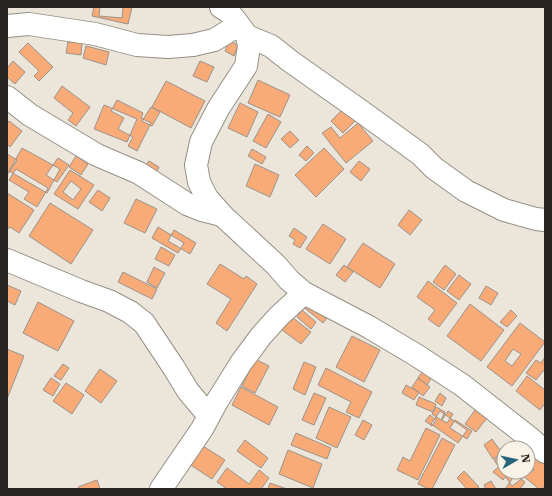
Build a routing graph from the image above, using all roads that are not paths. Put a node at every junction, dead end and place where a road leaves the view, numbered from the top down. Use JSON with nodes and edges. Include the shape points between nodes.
{"nodes":[{"id":1,"x":221,"y":7,"type":"edge"},
{"id":2,"x":7,"y":26,"type":"edge"},
{"id":3,"x":243,"y":31,"type":"junction"},
{"id":4,"x":7,"y":97,"type":"edge"},
{"id":5,"x":223,"y":216,"type":"junction"},
{"id":6,"x":545,"y":220,"type":"edge"},
{"id":7,"x":7,"y":260,"type":"edge"},
{"id":8,"x":304,"y":293,"type":"junction"},
{"id":9,"x":209,"y":416,"type":"junction"},
{"id":10,"x":545,"y":452,"type":"edge"},
{"id":11,"x":161,"y":489,"type":"edge"}],
"edges":[{"from":1,"to":3,"type":"street","via":[[229,12]]},
{"from":2,"to":3,"type":"street","via":[[29,24],[95,34],[137,45],[168,47],[193,45]]},
{"from":3,"to":5,"type":"street","via":[[249,46],[246,66],[218,109],[201,142],[196,165],[199,182],[207,198]]},
{"from":3,"to":6,"type":"street","via":[[280,52],[420,154],[434,168],[466,191],[504,210]]},
{"from":4,"to":5,"type":"street","via":[[30,115],[97,155],[139,173],[187,204]]},
{"from":5,"to":8,"type":"street"},
{"from":7,"to":9,"type":"street","via":[[130,312],[144,323],[188,391]]},
{"from":8,"to":9,"type":"street","via":[[261,336],[241,363]]},
{"from":8,"to":10,"type":"street","via":[[369,327],[462,385]]},
{"from":9,"to":11,"type":"street"}]}
